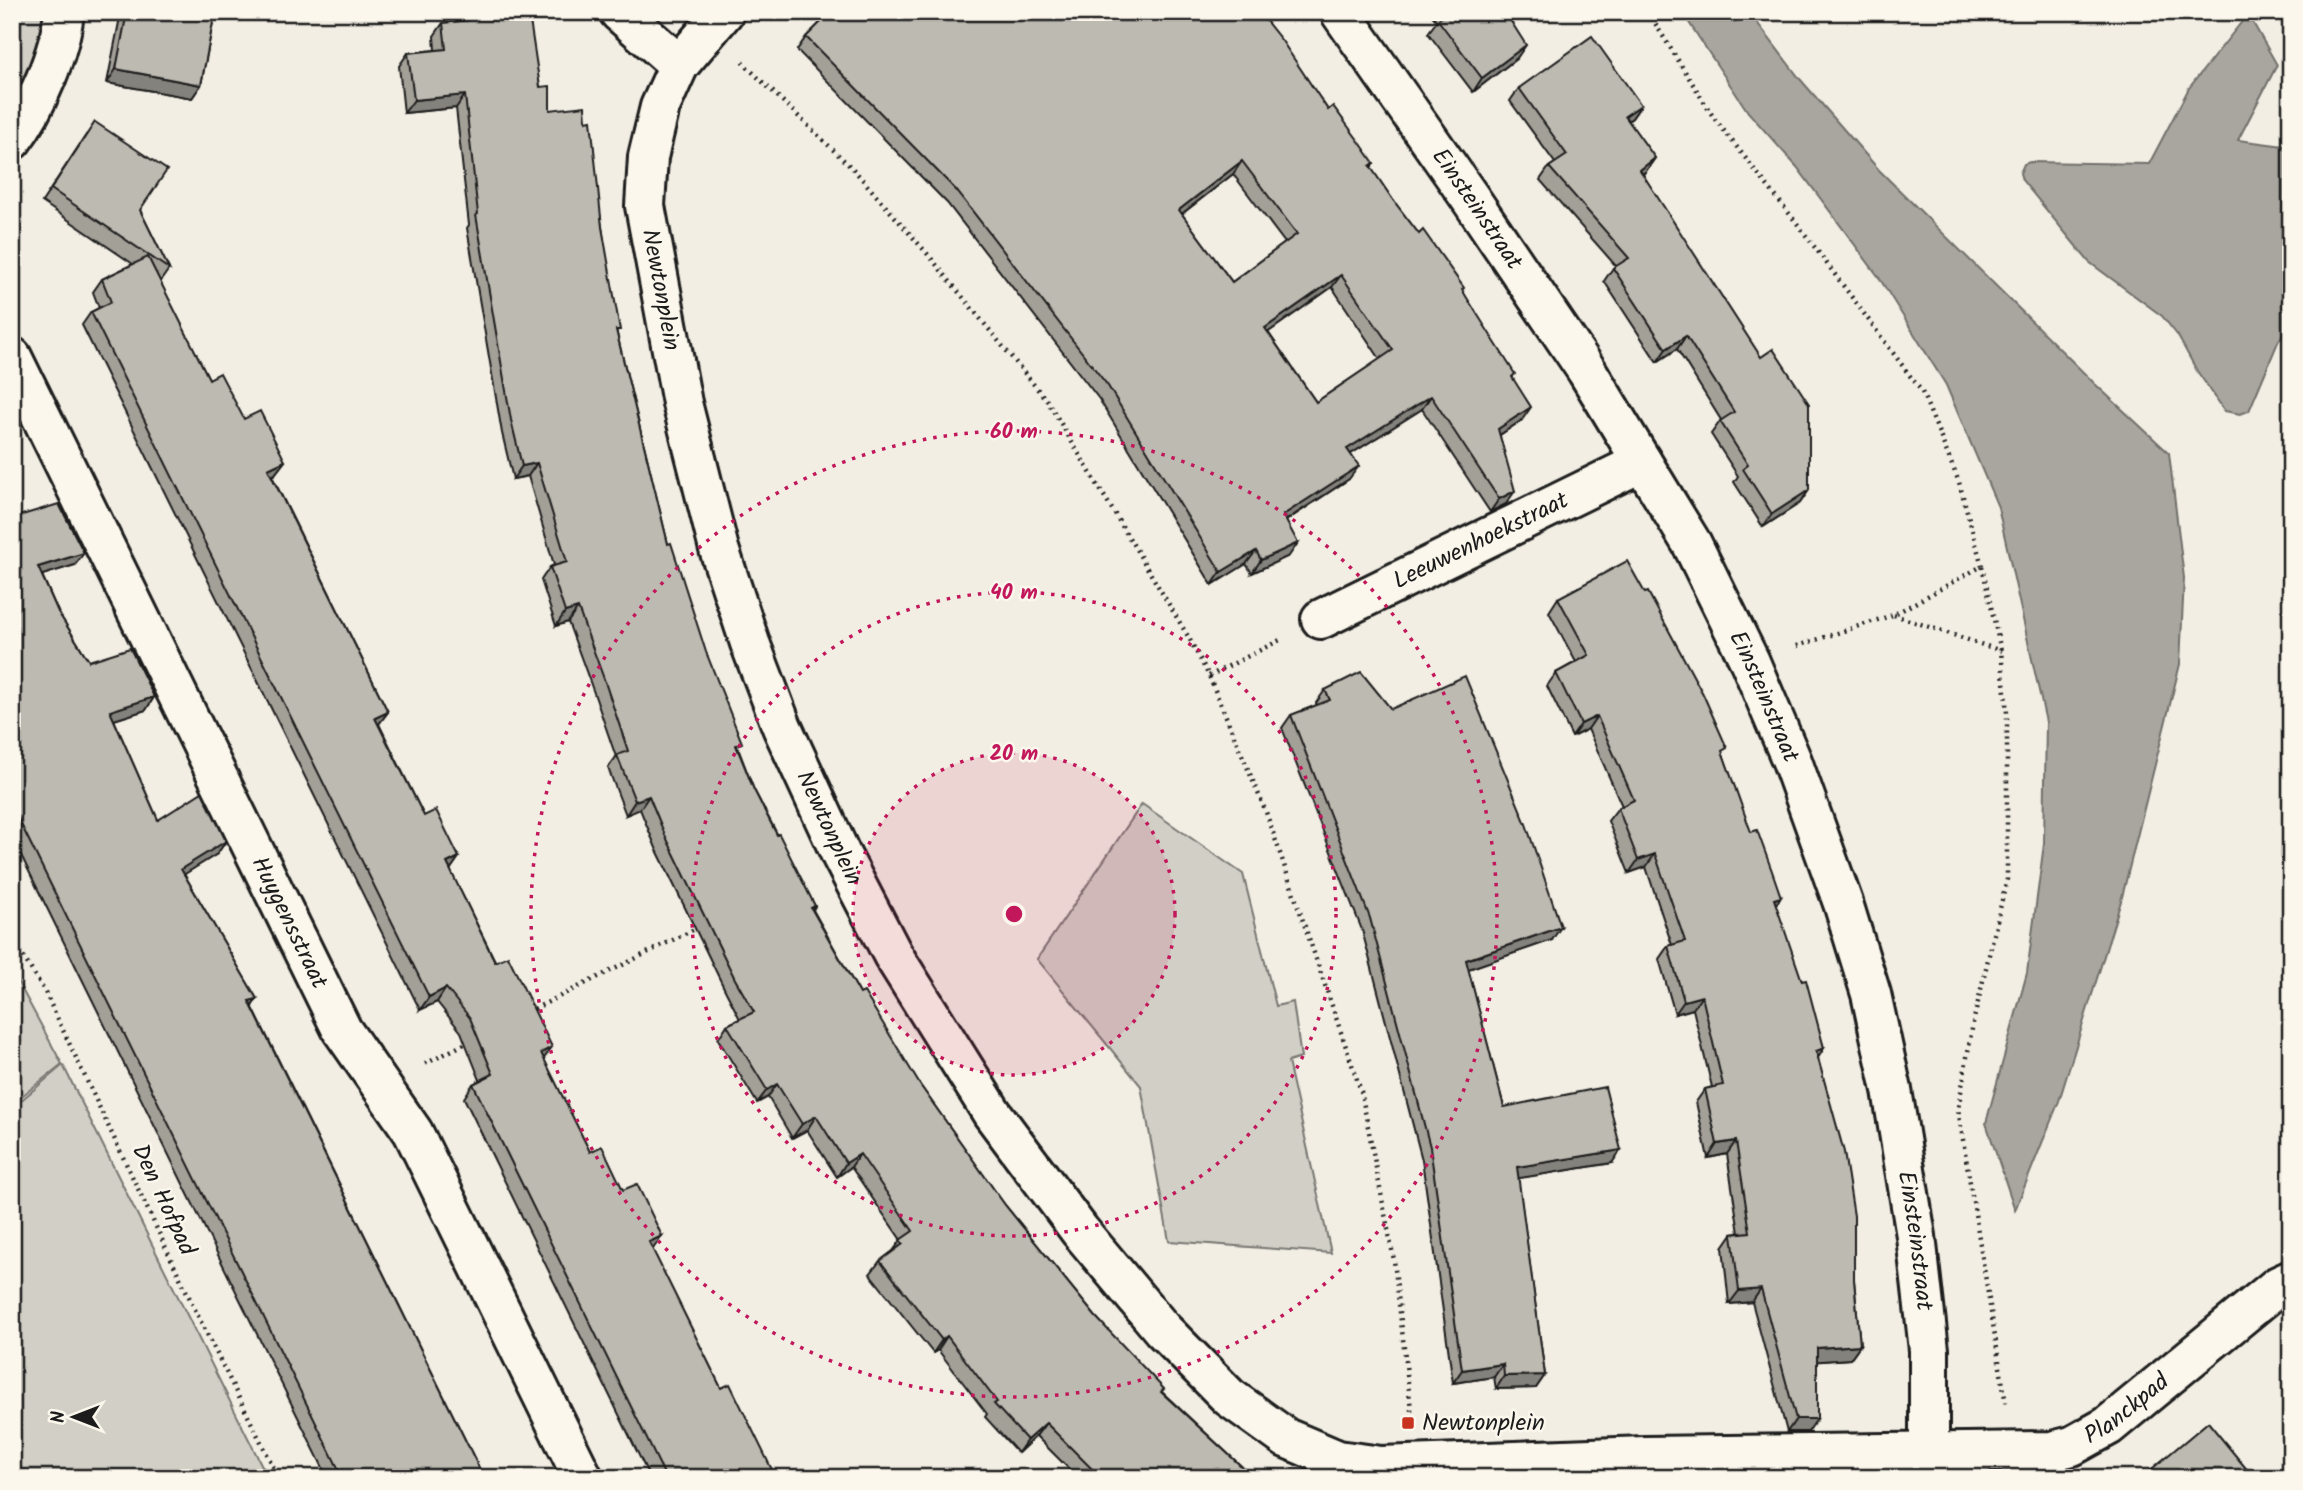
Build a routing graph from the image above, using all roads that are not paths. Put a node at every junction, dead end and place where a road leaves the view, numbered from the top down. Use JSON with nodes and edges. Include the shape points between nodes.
{"nodes":[{"id":1,"x":64,"y":12,"type":"edge"},
{"id":2,"x":619,"y":12,"type":"edge"},
{"id":3,"x":1340,"y":12,"type":"edge"},
{"id":4,"x":717,"y":21,"type":"edge"},
{"id":5,"x":680,"y":65,"type":"junction"},
{"id":6,"x":12,"y":140,"type":"edge"},
{"id":7,"x":12,"y":357,"type":"edge"},
{"id":8,"x":1642,"y":462,"type":"junction"},
{"id":9,"x":1321,"y":619,"type":"road end"},
{"id":10,"x":2291,"y":1280,"type":"edge"},
{"id":11,"x":1929,"y":1464,"type":"edge"},
{"id":12,"x":1380,"y":1472,"type":"edge"},
{"id":13,"x":583,"y":1478,"type":"edge"}],
"edges":[{"from":1,"to":6,"type":"street","via":[[49,69],[26,121]]},
{"from":2,"to":5,"type":"street"},
{"from":3,"to":8,"type":"street","name":"Einsteinstraat","via":[[1579,359]]},
{"from":4,"to":5,"type":"street","name":"Newtonplein"},
{"from":5,"to":12,"type":"street","name":"Newtonplein","via":[[660,107],[648,158],[645,206],[682,403],[719,549],[750,643],[782,727],[842,856],[893,955],[992,1113],[1080,1231],[1162,1329],[1228,1396],[1286,1438]]},
{"from":7,"to":13,"type":"street","name":"Huygensstraat","via":[[342,1030],[412,1132]]},
{"from":8,"to":9,"type":"street","name":"Leeuwenhoekstraat"},
{"from":8,"to":11,"type":"street","name":"Einsteinstraat","via":[[1692,544],[1750,662],[1797,774],[1871,994],[1916,1237],[1929,1350]]},
{"from":10,"to":11,"type":"street","name":"Planckpad","via":[[2277,1286],[2091,1437],[2052,1451]]},
{"from":11,"to":12,"type":"street","name":"Newtonplein","via":[[1645,1456]]}]}
